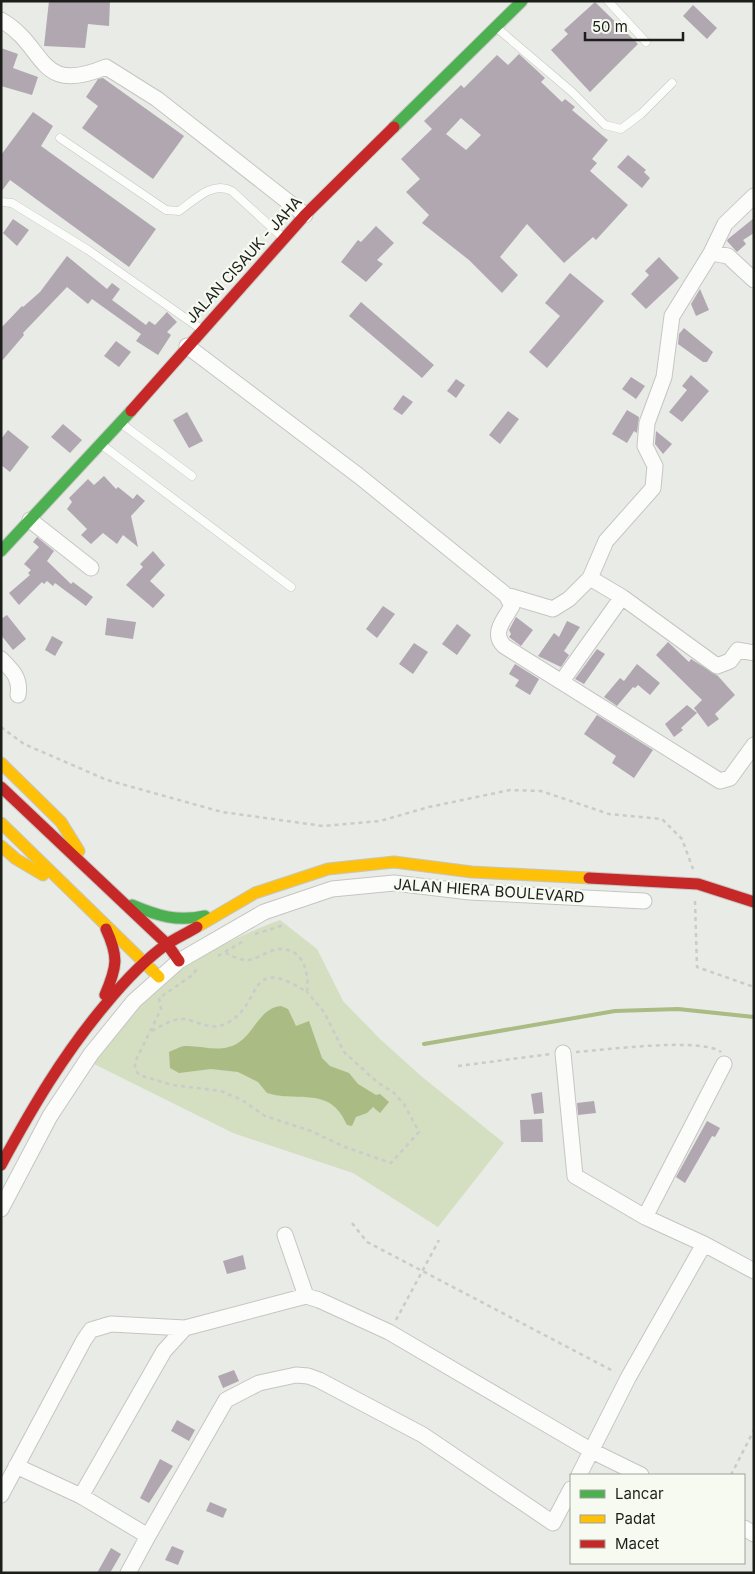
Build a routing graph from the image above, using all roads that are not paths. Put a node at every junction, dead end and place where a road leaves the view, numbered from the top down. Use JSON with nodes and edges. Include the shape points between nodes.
{"nodes":[{"id":1,"x":522,"y":1,"type":"edge"},
{"id":2,"x":608,"y":1,"type":"edge"},
{"id":3,"x":1,"y":20,"type":"edge"},
{"id":4,"x":496,"y":27,"type":"junction"},
{"id":5,"x":646,"y":42,"type":"dead end"},
{"id":6,"x":672,"y":83,"type":"dead end"},
{"id":7,"x":60,"y":138,"type":"dead end"},
{"id":8,"x":754,"y":196,"type":"edge"},
{"id":9,"x":1,"y":202,"type":"edge"},
{"id":10,"x":305,"y":215,"type":"junction"},
{"id":11,"x":284,"y":239,"type":"junction"},
{"id":12,"x":711,"y":253,"type":"junction"},
{"id":13,"x":754,"y":280,"type":"edge"},
{"id":14,"x":202,"y":329,"type":"junction"},
{"id":15,"x":187,"y":346,"type":"junction"},
{"id":16,"x":120,"y":423,"type":"junction"},
{"id":17,"x":100,"y":444,"type":"junction"},
{"id":18,"x":192,"y":476,"type":"dead end"},
{"id":19,"x":30,"y":520,"type":"junction"},
{"id":20,"x":1,"y":551,"type":"edge"},
{"id":21,"x":91,"y":568,"type":"dead end"},
{"id":22,"x":590,"y":578,"type":"junction"},
{"id":23,"x":291,"y":587,"type":"dead end"},
{"id":24,"x":506,"y":595,"type":"junction"},
{"id":25,"x":622,"y":597,"type":"junction"},
{"id":26,"x":754,"y":652,"type":"edge"},
{"id":27,"x":1,"y":659,"type":"edge"},
{"id":28,"x":562,"y":681,"type":"junction"},
{"id":29,"x":18,"y":695,"type":"dead end"},
{"id":30,"x":754,"y":745,"type":"edge"},
{"id":31,"x":1,"y":762,"type":"edge"},
{"id":32,"x":1,"y":787,"type":"edge"},
{"id":33,"x":1,"y":823,"type":"edge"},
{"id":34,"x":1,"y":846,"type":"edge"},
{"id":35,"x":472,"y":872,"type":"junction"},
{"id":36,"x":94,"y":874,"type":"junction"},
{"id":37,"x":470,"y":892,"type":"junction"},
{"id":38,"x":75,"y":894,"type":"junction"},
{"id":39,"x":121,"y":900,"type":"junction"},
{"id":40,"x":644,"y":901,"type":"dead end"},
{"id":41,"x":754,"y":902,"type":"edge"},
{"id":42,"x":222,"y":913,"type":"junction"},
{"id":43,"x":101,"y":919,"type":"junction"},
{"id":44,"x":167,"y":944,"type":"junction"},
{"id":45,"x":146,"y":961,"type":"junction"},
{"id":46,"x":179,"y":961,"type":"junction"},
{"id":47,"x":159,"y":977,"type":"junction"},
{"id":48,"x":98,"y":1013,"type":"junction"},
{"id":49,"x":563,"y":1053,"type":"road end"},
{"id":50,"x":724,"y":1064,"type":"road end"},
{"id":51,"x":1,"y":1165,"type":"edge"},
{"id":52,"x":1,"y":1209,"type":"edge"},
{"id":53,"x":645,"y":1218,"type":"junction"},
{"id":54,"x":284,"y":1235,"type":"dead end"},
{"id":55,"x":704,"y":1244,"type":"junction"},
{"id":56,"x":754,"y":1271,"type":"edge"},
{"id":57,"x":306,"y":1296,"type":"junction"},
{"id":58,"x":185,"y":1328,"type":"junction"},
{"id":59,"x":592,"y":1451,"type":"junction"},
{"id":60,"x":16,"y":1466,"type":"junction"},
{"id":61,"x":580,"y":1474,"type":"edge"},
{"id":62,"x":639,"y":1474,"type":"edge"},
{"id":63,"x":570,"y":1491,"type":"edge"},
{"id":64,"x":1,"y":1495,"type":"edge"},
{"id":65,"x":80,"y":1496,"type":"junction"},
{"id":66,"x":148,"y":1536,"type":"junction"},
{"id":67,"x":128,"y":1573,"type":"edge"}],
"edges":[{"from":1,"to":4,"type":"main road","name":"JALAN CISAUK - JAHA"},
{"from":2,"to":5,"type":"lane"},
{"from":3,"to":10,"type":"street","via":[[21,35],[44,65],[64,77],[88,75],[106,67],[142,88]]},
{"from":4,"to":6,"type":"lane","via":[[612,128],[621,129]]},
{"from":4,"to":10,"type":"main road","name":"JALAN CISAUK - JAHA"},
{"from":7,"to":11,"type":"lane","via":[[166,210],[179,211],[208,190],[225,187]]},
{"from":8,"to":12,"type":"street","via":[[724,224]]},
{"from":9,"to":14,"type":"lane","via":[[12,203],[88,250]]},
{"from":10,"to":11,"type":"main road","name":"JALAN CISAUK - JAHA"},
{"from":11,"to":14,"type":"main road","name":"JALAN CISAUK - JAHA"},
{"from":12,"to":13,"type":"street","via":[[728,256]]},
{"from":12,"to":22,"type":"street","via":[[672,316],[664,377],[647,423],[645,446],[655,466],[652,488],[606,541]]},
{"from":14,"to":15,"type":"main road","name":"JALAN CISAUK - JAHA"},
{"from":15,"to":16,"type":"main road","name":"JALAN CISAUK - JAHA"},
{"from":15,"to":24,"type":"street","via":[[359,476]]},
{"from":16,"to":17,"type":"main road","name":"JALAN CISAUK - JAHA"},
{"from":16,"to":18,"type":"lane"},
{"from":17,"to":19,"type":"main road","name":"JALAN CISAUK - JAHA"},
{"from":17,"to":23,"type":"lane"},
{"from":19,"to":20,"type":"main road","name":"JALAN CISAUK - JAHA"},
{"from":19,"to":21,"type":"street"},
{"from":22,"to":24,"type":"street","via":[[570,599],[553,609]]},
{"from":22,"to":25,"type":"street"},
{"from":24,"to":28,"type":"street","via":[[512,606],[497,633],[499,641]]},
{"from":25,"to":26,"type":"street","via":[[717,666],[730,661],[738,650]]},
{"from":25,"to":28,"type":"street"},
{"from":27,"to":29,"type":"street","via":[[15,673]]},
{"from":28,"to":30,"type":"street","via":[[720,781],[730,778]]},
{"from":31,"to":36,"type":"main road","via":[[61,822]]},
{"from":32,"to":36,"type":"main road"},
{"from":33,"to":38,"type":"main road"},
{"from":34,"to":38,"type":"main road"},
{"from":35,"to":37,"type":"street"},
{"from":35,"to":41,"type":"main road","name":"JALAN HIERA BOULEVARD","via":[[698,884]]},
{"from":35,"to":42,"type":"main road","name":"JALAN HIERA BOULEVARD","via":[[394,862],[328,869],[255,893]]},
{"from":36,"to":39,"type":"main road"},
{"from":37,"to":40,"type":"street","name":"JALAN HIERA BOULEVARD"},
{"from":37,"to":46,"type":"street","name":"JALAN HIERA BOULEVARD","via":[[394,883],[332,889],[264,912]]},
{"from":38,"to":43,"type":"main road"},
{"from":39,"to":42,"type":"main road","via":[[162,917],[182,921]]},
{"from":39,"to":44,"type":"main road"},
{"from":42,"to":44,"type":"main road","name":"JALAN HIERA BOULEVARD"},
{"from":43,"to":45,"type":"main road"},
{"from":43,"to":48,"type":"main road","via":[[116,951],[117,968]]},
{"from":44,"to":45,"type":"main road","name":"JALAN HIERA BOULEVARD"},
{"from":44,"to":46,"type":"main road"},
{"from":45,"to":47,"type":"main road"},
{"from":45,"to":48,"type":"main road"},
{"from":46,"to":47,"type":"street","name":"JALAN HIERA BOULEVARD"},
{"from":47,"to":52,"type":"street","name":"JALAN HIERA BOULEVARD","via":[[134,1001],[91,1054],[50,1116]]},
{"from":48,"to":51,"type":"main road","via":[[74,1042],[33,1106]]},
{"from":49,"to":53,"type":"street","via":[[575,1176]]},
{"from":50,"to":53,"type":"street"},
{"from":53,"to":55,"type":"street"},
{"from":54,"to":57,"type":"street"},
{"from":55,"to":56,"type":"street"},
{"from":55,"to":59,"type":"street","via":[[628,1378]]},
{"from":57,"to":58,"type":"street"},
{"from":57,"to":59,"type":"street","via":[[389,1332]]},
{"from":58,"to":60,"type":"street","via":[[111,1324],[92,1330]]},
{"from":58,"to":65,"type":"street","via":[[164,1351]]},
{"from":59,"to":61,"type":"street"},
{"from":59,"to":62,"type":"street"},
{"from":60,"to":64,"type":"street"},
{"from":60,"to":65,"type":"street"},
{"from":63,"to":66,"type":"street","via":[[553,1523],[450,1452],[389,1416],[308,1376],[282,1376],[226,1400]]},
{"from":65,"to":66,"type":"street"},
{"from":66,"to":67,"type":"street"}]}
